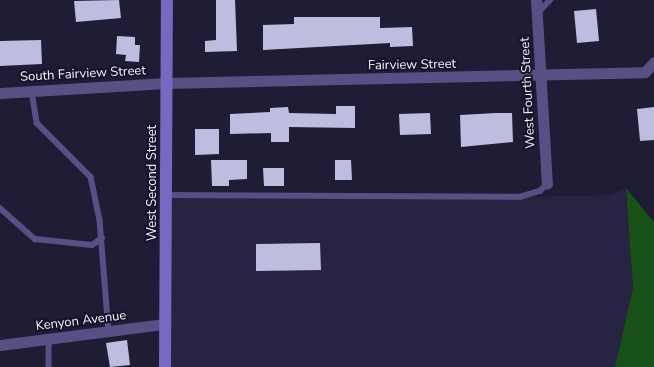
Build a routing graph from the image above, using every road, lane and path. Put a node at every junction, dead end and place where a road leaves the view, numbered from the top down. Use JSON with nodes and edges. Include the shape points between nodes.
{"nodes":[{"id":1,"x":167,"y":0,"type":"edge"},
{"id":2,"x":536,"y":0,"type":"edge"},
{"id":3,"x":550,"y":0,"type":"edge"},
{"id":4,"x":538,"y":14,"type":"junction"},
{"id":5,"x":654,"y":62,"type":"edge"},
{"id":6,"x":650,"y":72,"type":"edge"},
{"id":7,"x":542,"y":77,"type":"junction"},
{"id":8,"x":167,"y":83,"type":"junction"},
{"id":9,"x":32,"y":91,"type":"junction"},
{"id":10,"x":0,"y":93,"type":"edge"},
{"id":11,"x":547,"y":184,"type":"joint"},
{"id":12,"x":166,"y":195,"type":"junction"},
{"id":13,"x":0,"y":208,"type":"edge"},
{"id":14,"x":102,"y":238,"type":"junction"},
{"id":15,"x":165,"y":324,"type":"junction"},
{"id":16,"x":109,"y":331,"type":"junction"},
{"id":17,"x":48,"y":339,"type":"junction"},
{"id":18,"x":0,"y":345,"type":"edge"},
{"id":19,"x":49,"y":367,"type":"edge"},
{"id":20,"x":164,"y":367,"type":"edge"}],
"edges":[{"from":1,"to":8,"type":"main road","name":"West Second Street"},
{"from":2,"to":4,"type":"street","name":"West Fourth Street"},
{"from":3,"to":4,"type":"lane"},
{"from":4,"to":7,"type":"street","name":"West Fourth Street"},
{"from":5,"to":6,"type":"street","name":"Fairview Street"},
{"from":6,"to":7,"type":"street","name":"Fairview Street"},
{"from":7,"to":8,"type":"street","name":"Fairview Street"},
{"from":7,"to":11,"type":"street","name":"West Fourth Street"},
{"from":8,"to":9,"type":"street","name":"South Fairview Street"},
{"from":8,"to":12,"type":"main road","name":"West Second Street"},
{"from":9,"to":10,"type":"street","name":"South Fairview Street"},
{"from":9,"to":14,"type":"lane","via":[[37,123],[91,177]]},
{"from":11,"to":12,"type":"lane","via":[[540,191],[520,197]]},
{"from":12,"to":15,"type":"main road","name":"West Second Street"},
{"from":13,"to":14,"type":"lane","via":[[35,239],[92,245]]},
{"from":14,"to":16,"type":"lane"},
{"from":15,"to":16,"type":"street","name":"Kenyon Avenue"},
{"from":15,"to":20,"type":"main road","name":"West Second Street"},
{"from":16,"to":17,"type":"street","name":"Kenyon Avenue"},
{"from":17,"to":18,"type":"street","name":"Kenyon Avenue"},
{"from":17,"to":19,"type":"lane"}]}
